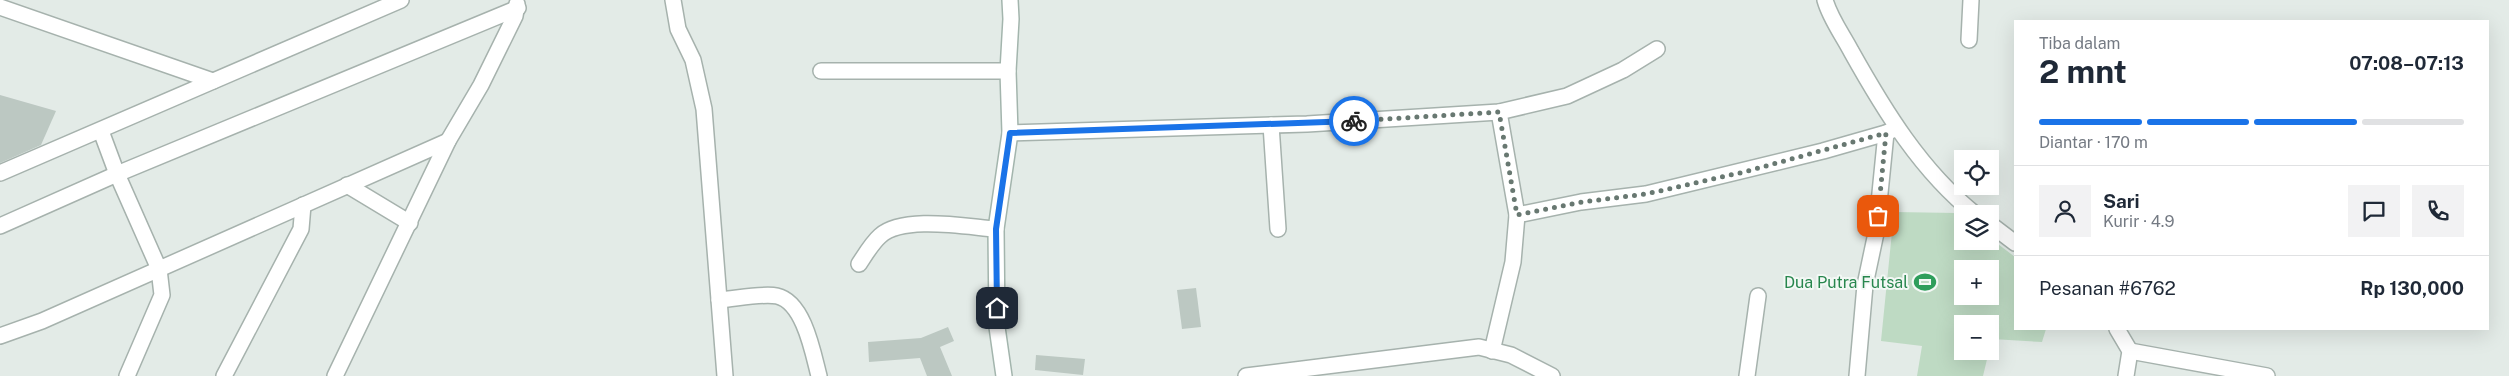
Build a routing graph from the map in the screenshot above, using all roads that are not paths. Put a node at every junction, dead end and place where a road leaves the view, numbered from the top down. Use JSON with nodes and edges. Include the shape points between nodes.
{"nodes":[{"id":1,"x":400,"y":0,"type":"edge"},
{"id":2,"x":673,"y":0,"type":"edge"},
{"id":3,"x":1010,"y":0,"type":"edge"},
{"id":4,"x":1825,"y":0,"type":"edge"},
{"id":5,"x":1971,"y":0,"type":"edge"},
{"id":6,"x":517,"y":4,"type":"edge"},
{"id":7,"x":1,"y":6,"type":"edge"},
{"id":8,"x":1969,"y":40,"type":"dead end"},
{"id":9,"x":1657,"y":48,"type":"dead end"},
{"id":10,"x":822,"y":71,"type":"dead end"},
{"id":11,"x":1008,"y":71,"type":"junction"},
{"id":12,"x":213,"y":81,"type":"junction"},
{"id":13,"x":1499,"y":112,"type":"junction"},
{"id":14,"x":1271,"y":125,"type":"junction"},
{"id":15,"x":1892,"y":130,"type":"junction"},
{"id":16,"x":101,"y":131,"type":"junction"},
{"id":17,"x":1010,"y":133,"type":"junction"},
{"id":18,"x":448,"y":140,"type":"junction"},
{"id":19,"x":0,"y":173,"type":"edge"},
{"id":20,"x":117,"y":174,"type":"junction"},
{"id":21,"x":347,"y":185,"type":"junction"},
{"id":22,"x":303,"y":205,"type":"junction"},
{"id":23,"x":1964,"y":205,"type":"edge"},
{"id":24,"x":1517,"y":215,"type":"junction"},
{"id":25,"x":410,"y":223,"type":"junction"},
{"id":26,"x":0,"y":226,"type":"edge"},
{"id":27,"x":996,"y":229,"type":"junction"},
{"id":28,"x":1278,"y":229,"type":"dead end"},
{"id":29,"x":1999,"y":231,"type":"edge"},
{"id":30,"x":2014,"y":242,"type":"edge"},
{"id":31,"x":859,"y":264,"type":"dead end"},
{"id":32,"x":159,"y":268,"type":"junction"},
{"id":33,"x":1758,"y":296,"type":"dead end"},
{"id":34,"x":719,"y":300,"type":"junction"},
{"id":35,"x":2118,"y":330,"type":"edge"},
{"id":36,"x":0,"y":336,"type":"edge"},
{"id":37,"x":1492,"y":351,"type":"junction"},
{"id":38,"x":2130,"y":351,"type":"junction"},
{"id":39,"x":1297,"y":373,"type":"edge"},
{"id":40,"x":127,"y":376,"type":"edge"},
{"id":41,"x":224,"y":376,"type":"edge"},
{"id":42,"x":335,"y":376,"type":"edge"},
{"id":43,"x":725,"y":376,"type":"edge"},
{"id":44,"x":819,"y":376,"type":"edge"},
{"id":45,"x":1004,"y":376,"type":"edge"},
{"id":46,"x":1246,"y":376,"type":"edge"},
{"id":47,"x":1552,"y":376,"type":"edge"},
{"id":48,"x":1747,"y":376,"type":"edge"},
{"id":49,"x":1857,"y":376,"type":"edge"},
{"id":50,"x":2126,"y":376,"type":"edge"},
{"id":51,"x":2267,"y":376,"type":"edge"}],
"edges":[{"from":1,"to":12,"type":"street"},
{"from":2,"to":34,"type":"street","via":[[678,29],[693,60],[704,108]]},
{"from":3,"to":11,"type":"street"},
{"from":4,"to":15,"type":"street"},
{"from":5,"to":8,"type":"street"},
{"from":6,"to":18,"type":"street","via":[[481,85]]},
{"from":6,"to":20,"type":"street"},
{"from":7,"to":12,"type":"street"},
{"from":9,"to":13,"type":"street","via":[[1623,70],[1567,96]]},
{"from":10,"to":11,"type":"street"},
{"from":11,"to":17,"type":"street"},
{"from":12,"to":16,"type":"street"},
{"from":13,"to":14,"type":"street"},
{"from":13,"to":24,"type":"street"},
{"from":14,"to":17,"type":"street"},
{"from":14,"to":28,"type":"street"},
{"from":15,"to":23,"type":"street"},
{"from":15,"to":24,"type":"street","via":[[1744,172],[1646,194]]},
{"from":15,"to":49,"type":"street","via":[[1865,285]]},
{"from":16,"to":19,"type":"street"},
{"from":16,"to":20,"type":"street"},
{"from":17,"to":27,"type":"street"},
{"from":18,"to":21,"type":"street"},
{"from":18,"to":25,"type":"street"},
{"from":20,"to":26,"type":"street"},
{"from":20,"to":32,"type":"street"},
{"from":21,"to":22,"type":"street"},
{"from":21,"to":25,"type":"street"},
{"from":22,"to":32,"type":"street"},
{"from":22,"to":41,"type":"street","via":[[301,229]]},
{"from":24,"to":37,"type":"street","via":[[1513,262]]},
{"from":25,"to":42,"type":"street"},
{"from":27,"to":31,"type":"street","via":[[914,224],[895,227],[881,236]]},
{"from":27,"to":45,"type":"street","via":[[997,327]]},
{"from":29,"to":30,"type":"street"},
{"from":32,"to":36,"type":"street","via":[[42,321]]},
{"from":32,"to":40,"type":"street","via":[[162,295]]},
{"from":33,"to":48,"type":"street"},
{"from":34,"to":43,"type":"street"},
{"from":34,"to":44,"type":"street","via":[[776,296],[787,300],[795,307],[808,335]]},
{"from":35,"to":38,"type":"street"},
{"from":37,"to":39,"type":"street","via":[[1479,347]]},
{"from":37,"to":47,"type":"street","via":[[1511,355]]},
{"from":38,"to":50,"type":"street"},
{"from":38,"to":51,"type":"street"},
{"from":39,"to":46,"type":"street"}]}
